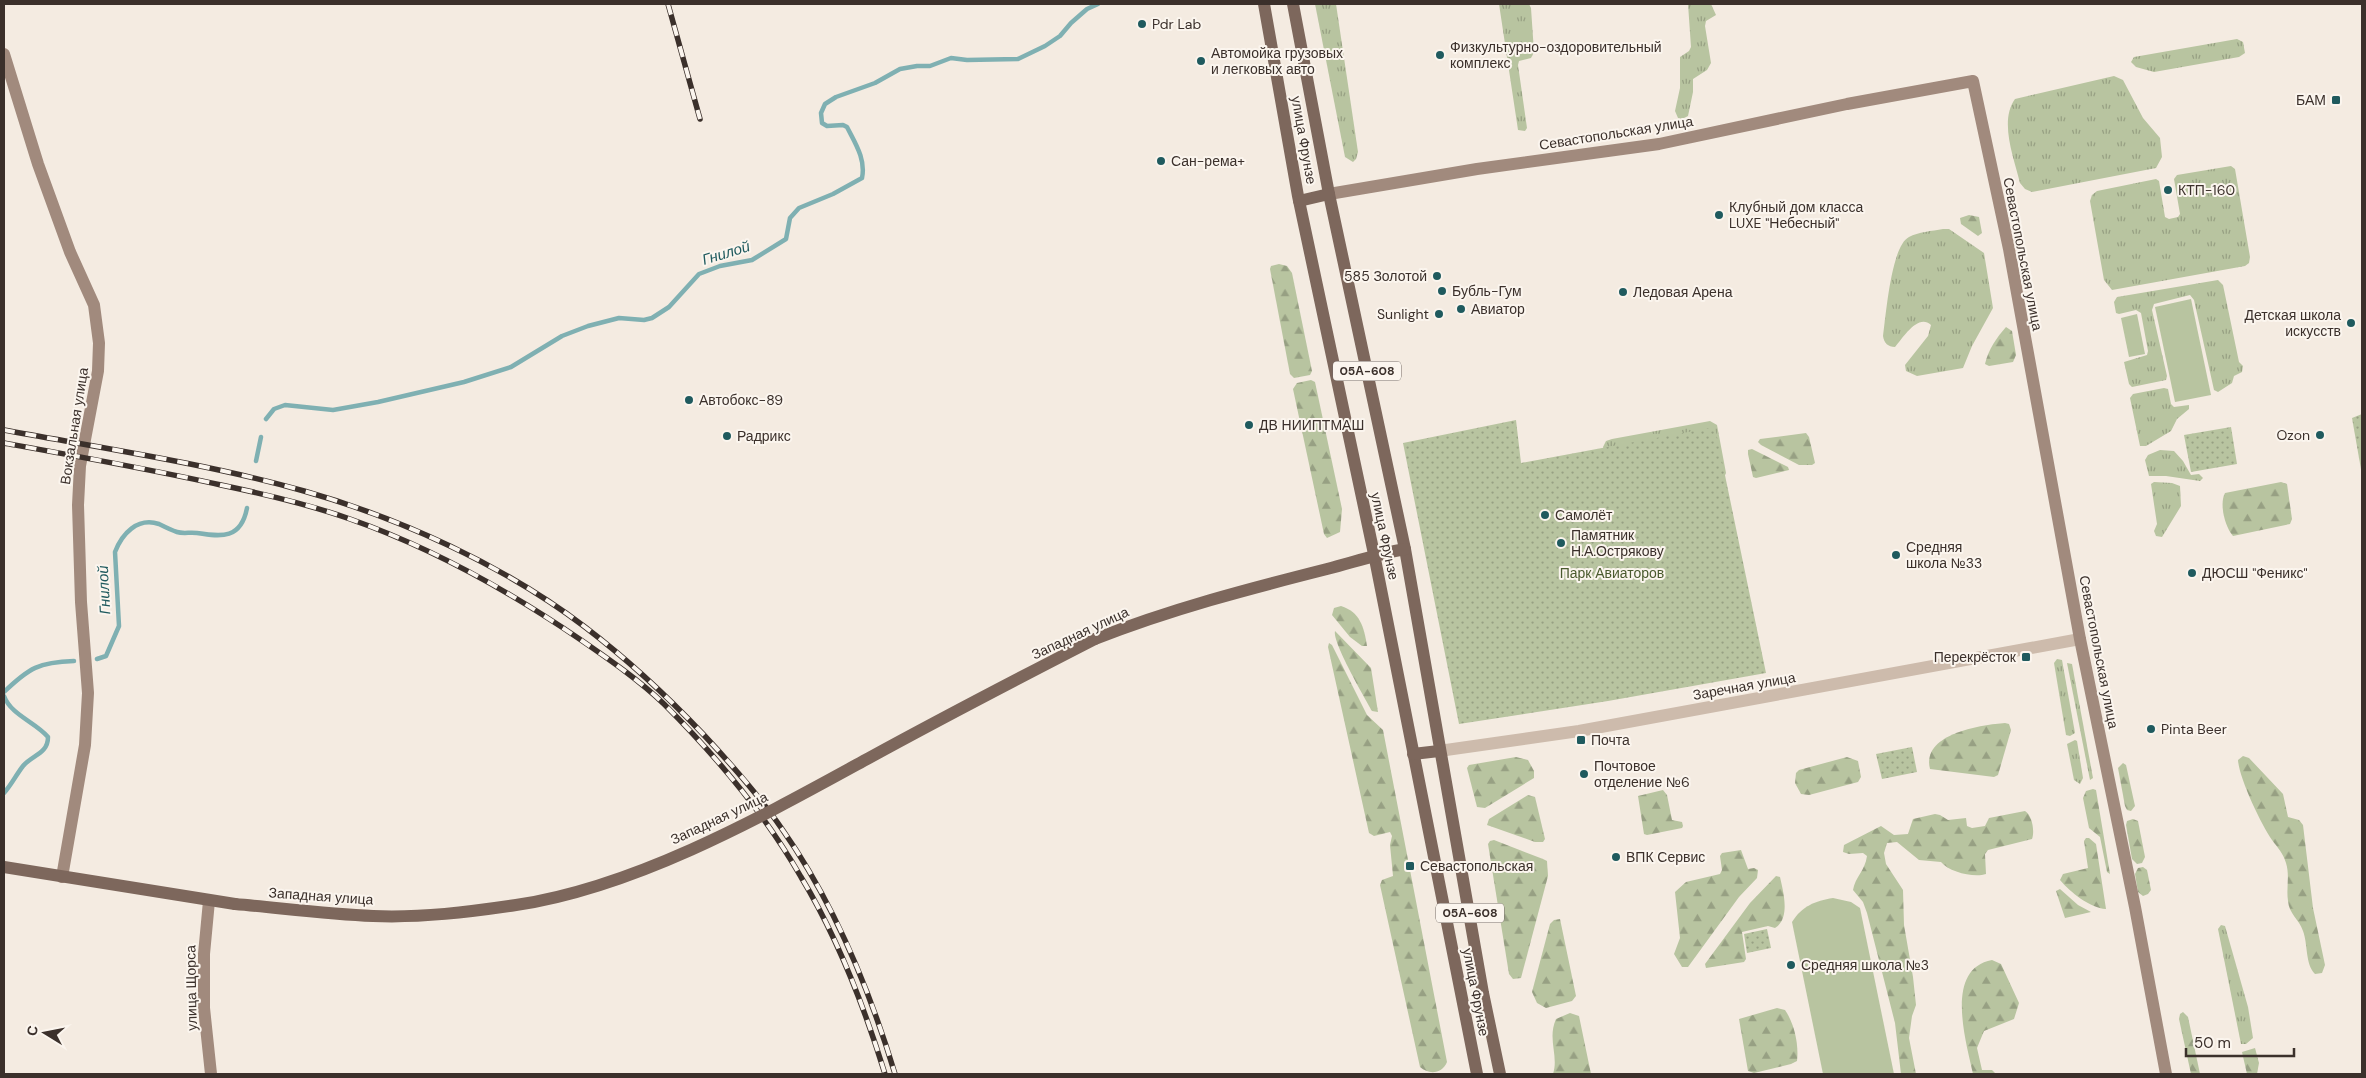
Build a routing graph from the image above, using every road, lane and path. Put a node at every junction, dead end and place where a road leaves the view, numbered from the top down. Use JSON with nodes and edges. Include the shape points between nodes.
{"nodes":[{"id":1,"x":1264,"y":4,"type":"edge"},
{"id":2,"x":1293,"y":4,"type":"edge"},
{"id":3,"x":4,"y":54,"type":"edge"},
{"id":4,"x":1329,"y":194,"type":"junction"},
{"id":5,"x":1299,"y":201,"type":"junction"},
{"id":6,"x":1405,"y":549,"type":"junction"},
{"id":7,"x":1374,"y":554,"type":"junction"},
{"id":8,"x":2080,"y":639,"type":"junction"},
{"id":9,"x":1439,"y":751,"type":"junction"},
{"id":10,"x":1413,"y":754,"type":"junction"},
{"id":11,"x":4,"y":867,"type":"edge"},
{"id":12,"x":62,"y":877,"type":"junction"},
{"id":13,"x":209,"y":901,"type":"junction"},
{"id":14,"x":211,"y":1074,"type":"edge"},
{"id":15,"x":1477,"y":1074,"type":"edge"},
{"id":16,"x":1500,"y":1074,"type":"edge"},
{"id":17,"x":2166,"y":1074,"type":"edge"}],
"edges":[{"from":1,"to":5,"type":"main road","name":"улица Фрунзе","number":"05А-608"},
{"from":2,"to":4,"type":"main road","name":"улица Фрунзе","number":"05А-608"},
{"from":3,"to":12,"type":"main road","name":"Вокзальная улица","via":[[38,164],[70,252],[94,304],[99,344],[98,371],[80,466],[78,506],[88,693],[85,745]]},
{"from":4,"to":5,"type":"main road"},
{"from":4,"to":6,"type":"main road","name":"улица Фрунзе","number":"05А-608"},
{"from":4,"to":8,"type":"main road","name":"Севастопольская улица","via":[[1659,144],[1847,104],[1973,82],[2009,249]]},
{"from":5,"to":7,"type":"main road","name":"улица Фрунзе","number":"05А-608"},
{"from":6,"to":7,"type":"main road","name":"Западная улица"},
{"from":6,"to":9,"type":"main road","name":"улица Фрунзе","number":"05А-608"},
{"from":7,"to":10,"type":"main road","name":"улица Фрунзе","number":"05А-608"},
{"from":7,"to":13,"type":"main road","name":"Западная улица","bridge":true,"via":[[1182,607],[1095,639],[713,840],[573,893],[518,905],[404,916],[303,911]]},
{"from":8,"to":9,"type":"street","name":"Заречная улица","via":[[1579,731]]},
{"from":8,"to":17,"type":"main road","name":"Севастопольская улица"},
{"from":9,"to":10,"type":"main road","name":"Заречная улица"},
{"from":9,"to":16,"type":"main road","name":"улица Фрунзе","number":"05А-608"},
{"from":10,"to":15,"type":"main road","name":"улица Фрунзе","number":"05А-608"},
{"from":11,"to":12,"type":"main road","name":"Западная улица"},
{"from":12,"to":13,"type":"main road","name":"Западная улица"},
{"from":13,"to":14,"type":"main road","name":"улица Щорса","via":[[204,954],[204,1008]]}]}
